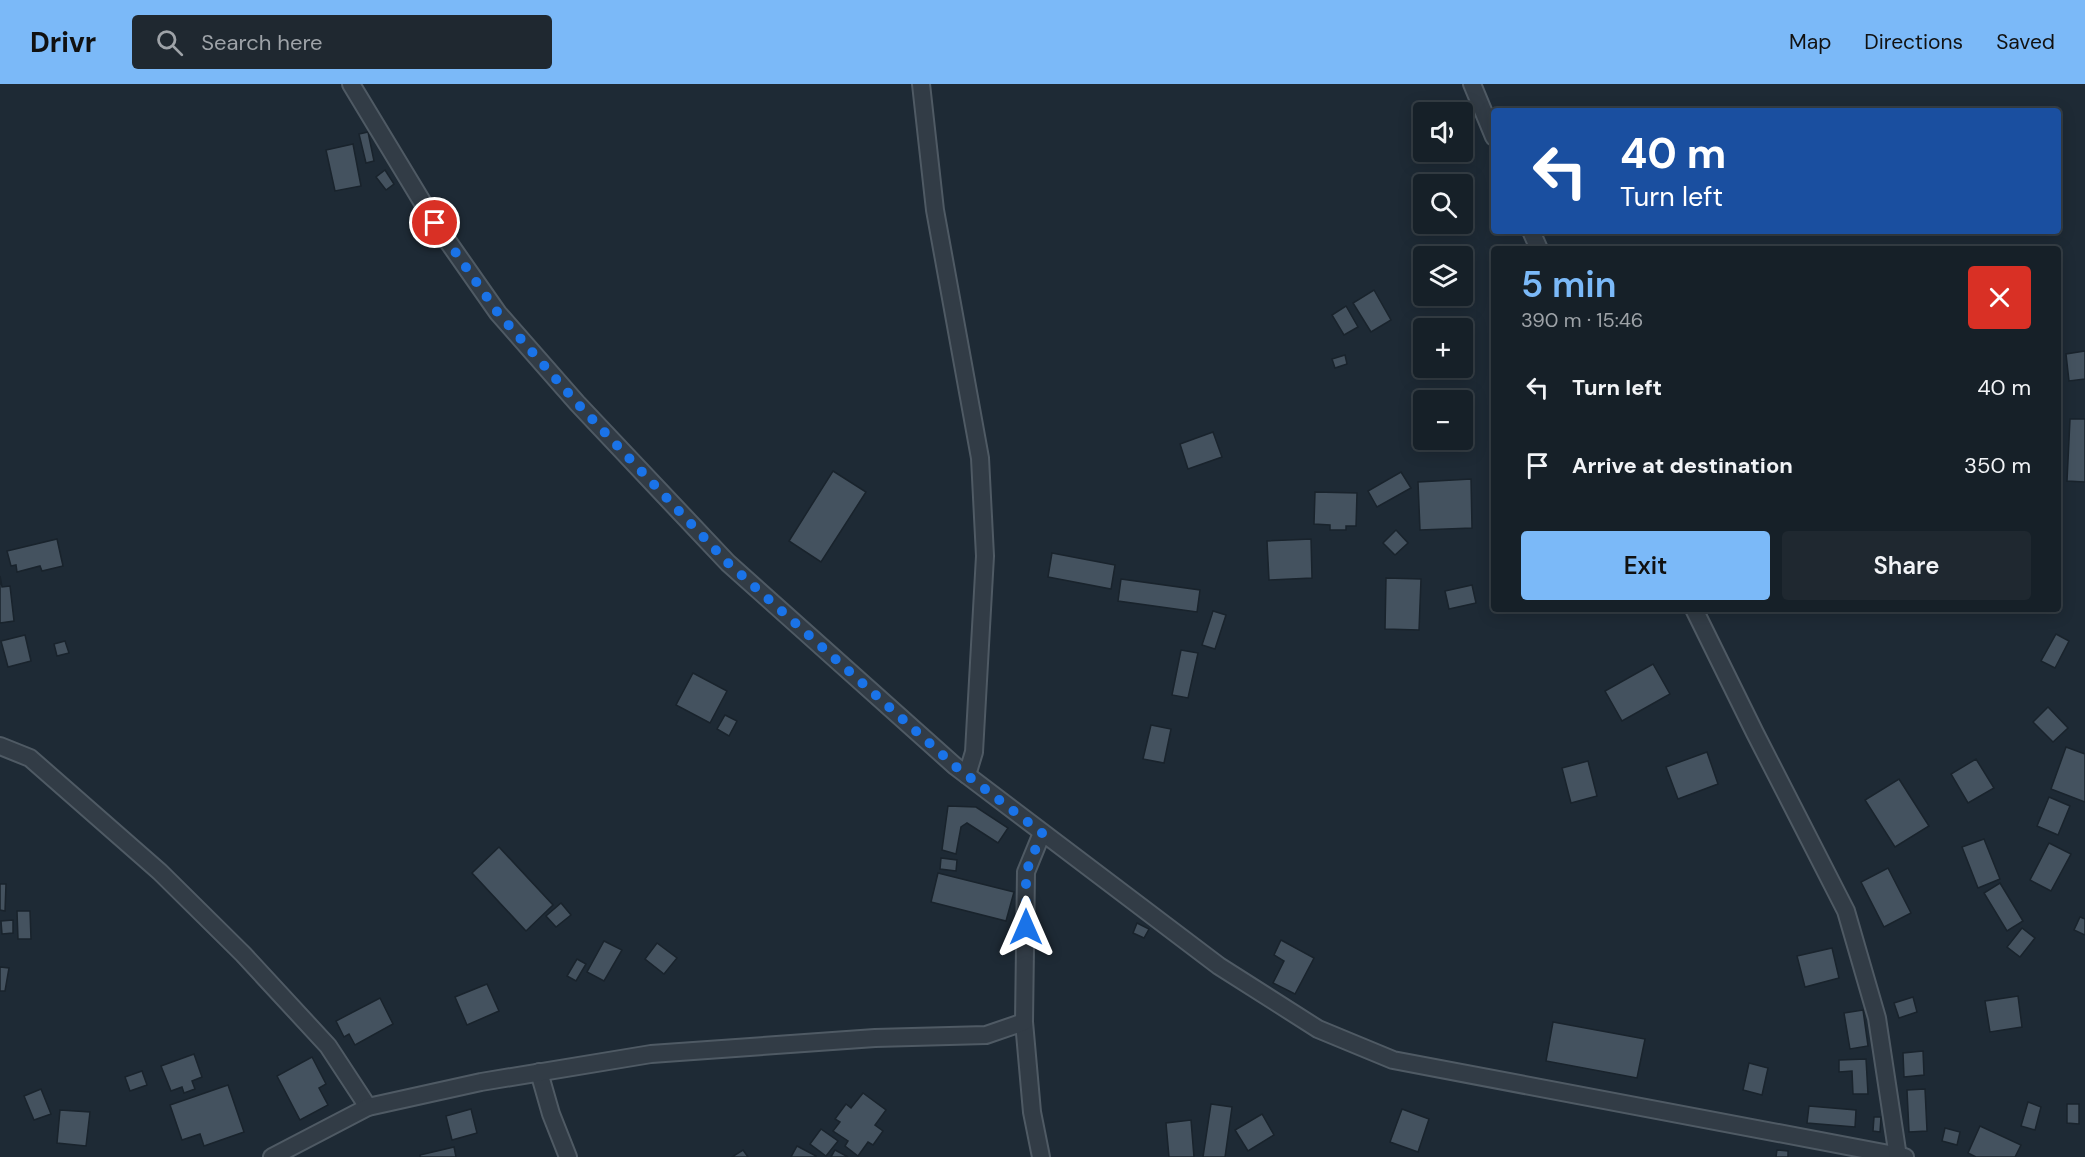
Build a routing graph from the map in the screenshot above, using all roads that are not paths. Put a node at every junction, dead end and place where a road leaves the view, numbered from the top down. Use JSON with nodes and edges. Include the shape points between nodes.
{"nodes":[{"id":1,"x":351,"y":84,"type":"edge"},
{"id":2,"x":921,"y":84,"type":"edge"},
{"id":3,"x":1472,"y":84,"type":"edge"},
{"id":4,"x":1491,"y":130,"type":"edge"},
{"id":5,"x":1695,"y":612,"type":"edge"},
{"id":6,"x":0,"y":746,"type":"edge"},
{"id":7,"x":967,"y":775,"type":"junction"},
{"id":8,"x":1042,"y":833,"type":"junction"},
{"id":9,"x":1024,"y":1022,"type":"junction"},
{"id":10,"x":539,"y":1072,"type":"junction"},
{"id":11,"x":368,"y":1107,"type":"junction"},
{"id":12,"x":1901,"y":1156,"type":"edge"},
{"id":13,"x":272,"y":1157,"type":"edge"},
{"id":14,"x":568,"y":1157,"type":"edge"},
{"id":15,"x":1041,"y":1157,"type":"edge"}],
"edges":[{"from":1,"to":7,"type":"street","via":[[435,223],[498,313],[577,403],[728,563]]},
{"from":2,"to":7,"type":"street","via":[[935,210],[980,458],[985,556],[974,752]]},
{"from":3,"to":4,"type":"street"},
{"from":5,"to":12,"type":"street","via":[[1846,911],[1877,1018]]},
{"from":6,"to":11,"type":"street","via":[[30,758],[160,872],[328,1046]]},
{"from":7,"to":8,"type":"street"},
{"from":8,"to":9,"type":"street","via":[[1026,872]]},
{"from":8,"to":12,"type":"street","via":[[1219,966],[1318,1029],[1393,1060]]},
{"from":9,"to":10,"type":"street","via":[[986,1035],[875,1038],[651,1054]]},
{"from":9,"to":15,"type":"street","via":[[1032,1112]]},
{"from":10,"to":11,"type":"street"},
{"from":10,"to":14,"type":"street","via":[[550,1114]]},
{"from":11,"to":13,"type":"street"}]}
